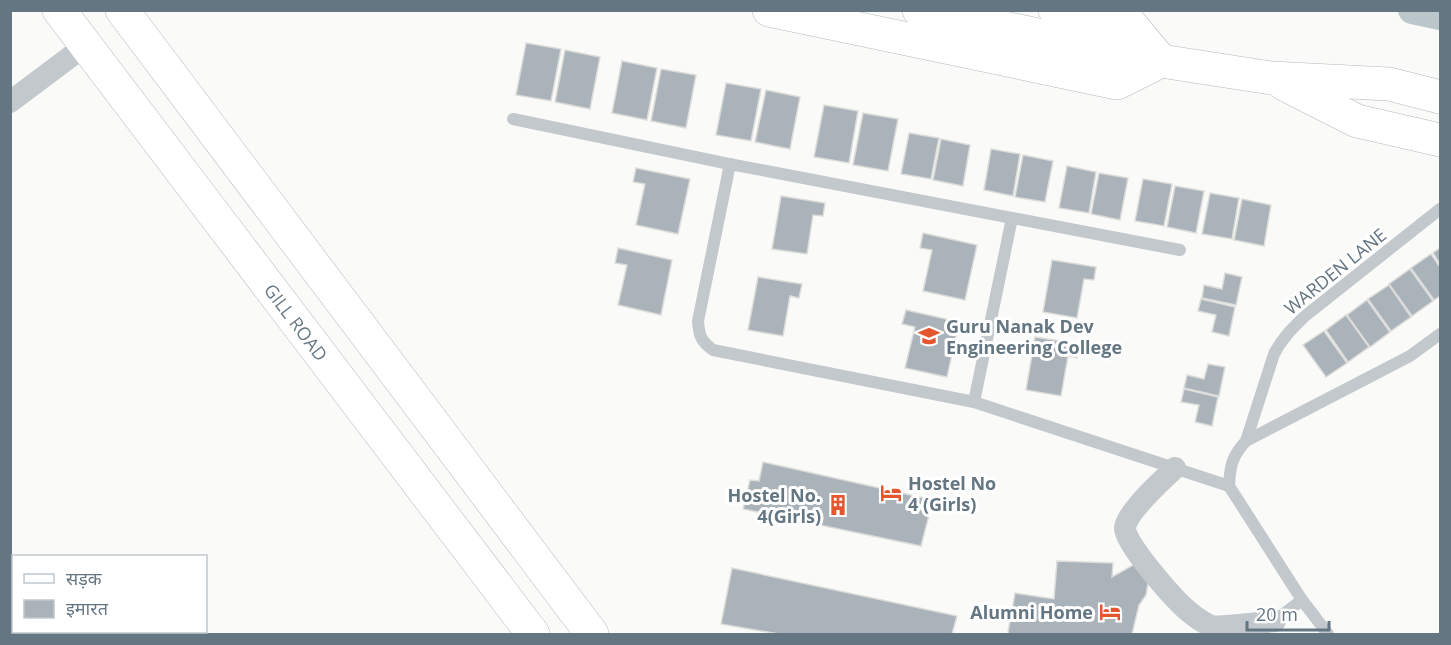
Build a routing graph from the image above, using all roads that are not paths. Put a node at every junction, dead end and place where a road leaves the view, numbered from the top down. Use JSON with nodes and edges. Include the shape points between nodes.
{"nodes":[{"id":1,"x":60,"y":10,"type":"edge"},
{"id":2,"x":122,"y":10,"type":"edge"},
{"id":3,"x":769,"y":10,"type":"edge"},
{"id":4,"x":919,"y":10,"type":"edge"},
{"id":5,"x":1055,"y":10,"type":"edge"},
{"id":6,"x":86,"y":45,"type":"junction"},
{"id":7,"x":1161,"y":61,"type":"junction"},
{"id":8,"x":1271,"y":78,"type":"junction"},
{"id":9,"x":1440,"y":97,"type":"edge"},
{"id":10,"x":10,"y":102,"type":"edge"},
{"id":11,"x":513,"y":119,"type":"dead end"},
{"id":12,"x":1440,"y":140,"type":"edge"},
{"id":13,"x":730,"y":164,"type":"junction"},
{"id":14,"x":1440,"y":210,"type":"edge"},
{"id":15,"x":1012,"y":218,"type":"junction"},
{"id":16,"x":1179,"y":250,"type":"dead end"},
{"id":17,"x":1440,"y":334,"type":"edge"},
{"id":18,"x":974,"y":402,"type":"junction"},
{"id":19,"x":1246,"y":441,"type":"junction"},
{"id":20,"x":1175,"y":468,"type":"junction"},
{"id":21,"x":1229,"y":486,"type":"junction"},
{"id":22,"x":1302,"y":600,"type":"junction"},
{"id":23,"x":1275,"y":621,"type":"junction"},
{"id":24,"x":532,"y":634,"type":"edge"},
{"id":25,"x":592,"y":634,"type":"edge"},
{"id":26,"x":1257,"y":634,"type":"edge"},
{"id":27,"x":1328,"y":634,"type":"edge"}],
"edges":[{"from":1,"to":6,"type":"main road","name":"GILL ROAD"},
{"from":2,"to":25,"type":"main road"},
{"from":3,"to":7,"type":"main road","via":[[1117,83]]},
{"from":4,"to":7,"type":"main road"},
{"from":5,"to":7,"type":"main road","via":[[1131,25]]},
{"from":6,"to":10,"type":"street"},
{"from":6,"to":24,"type":"main road","name":"GILL ROAD"},
{"from":7,"to":8,"type":"main road"},
{"from":8,"to":9,"type":"main road","via":[[1389,84]]},
{"from":8,"to":12,"type":"main road","via":[[1357,121]]},
{"from":11,"to":13,"type":"lane"},
{"from":13,"to":15,"type":"lane"},
{"from":13,"to":18,"type":"lane","via":[[698,321],[699,335],[705,344],[713,350]]},
{"from":14,"to":19,"type":"lane","name":"WARDEN LANE","via":[[1289,331],[1274,354]]},
{"from":15,"to":16,"type":"lane"},
{"from":15,"to":18,"type":"lane"},
{"from":17,"to":19,"type":"lane","via":[[1410,356]]},
{"from":18,"to":20,"type":"lane"},
{"from":19,"to":21,"type":"lane","name":"WARDEN LANE","via":[[1230,467]]},
{"from":20,"to":21,"type":"lane"},
{"from":20,"to":23,"type":"street","via":[[1136,508],[1127,522],[1127,537],[1165,588],[1190,612],[1213,626]]},
{"from":21,"to":22,"type":"lane"},
{"from":22,"to":23,"type":"lane"},
{"from":22,"to":27,"type":"lane"},
{"from":23,"to":26,"type":"lane"}]}
